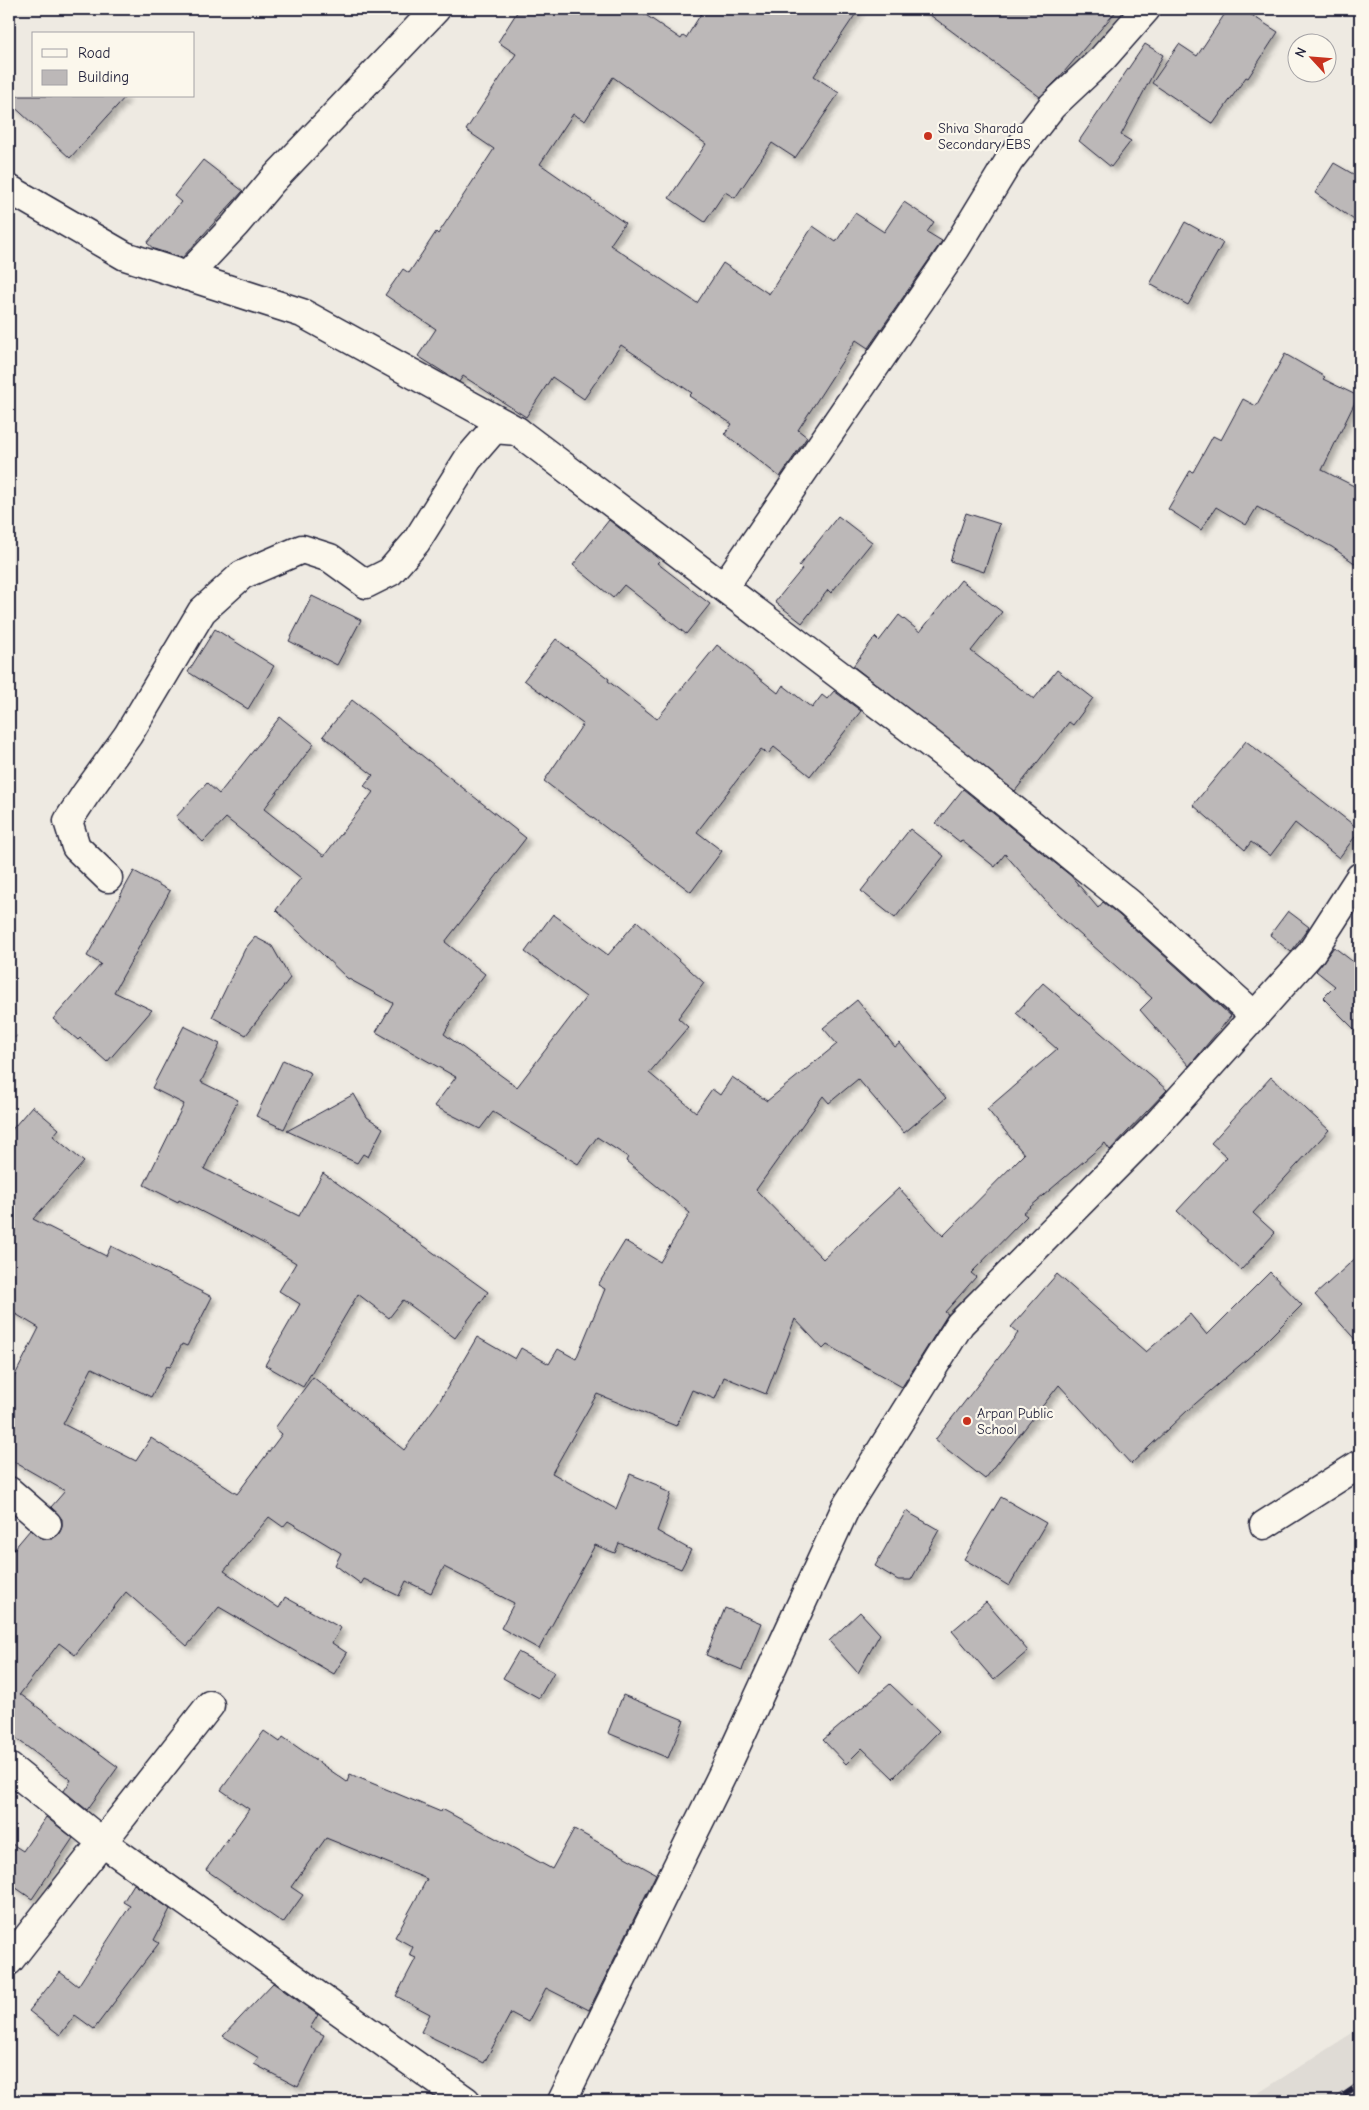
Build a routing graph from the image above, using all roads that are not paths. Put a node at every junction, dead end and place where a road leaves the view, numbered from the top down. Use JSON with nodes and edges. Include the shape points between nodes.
{"nodes":[{"id":1,"x":436,"y":9,"type":"edge"},
{"id":2,"x":1146,"y":9,"type":"edge"},
{"id":3,"x":9,"y":189,"type":"edge"},
{"id":4,"x":187,"y":276,"type":"junction"},
{"id":5,"x":517,"y":431,"type":"junction"},
{"id":6,"x":724,"y":587,"type":"junction"},
{"id":7,"x":1360,"y":877,"type":"edge"},
{"id":8,"x":108,"y":878,"type":"dead end"},
{"id":9,"x":1255,"y":1016,"type":"junction"},
{"id":10,"x":1360,"y":1464,"type":"edge"},
{"id":11,"x":9,"y":1491,"type":"edge"},
{"id":12,"x":46,"y":1524,"type":"dead end"},
{"id":13,"x":1264,"y":1525,"type":"dead end"},
{"id":14,"x":210,"y":1705,"type":"dead end"},
{"id":15,"x":9,"y":1767,"type":"edge"},
{"id":16,"x":102,"y":1842,"type":"junction"},
{"id":17,"x":9,"y":1961,"type":"edge"},
{"id":18,"x":466,"y":2101,"type":"edge"},
{"id":19,"x":562,"y":2101,"type":"edge"}],
"edges":[{"from":1,"to":4,"type":"street","via":[[272,180]]},
{"from":2,"to":6,"type":"street","via":[[1102,59],[1052,106],[1009,160],[956,248]]},
{"from":3,"to":4,"type":"street","via":[[125,256]]},
{"from":4,"to":5,"type":"street","via":[[302,313]]},
{"from":5,"to":6,"type":"street"},
{"from":5,"to":8,"type":"street","via":[[494,429],[468,459],[416,542],[390,572],[366,584],[330,558],[302,549],[242,575],[202,611],[128,735],[68,821],[76,847]]},
{"from":6,"to":9,"type":"street","via":[[961,767],[1129,902]]},
{"from":7,"to":9,"type":"street","via":[[1311,953]]},
{"from":9,"to":19,"type":"street","via":[[1151,1131],[960,1324],[846,1507],[729,1761]]},
{"from":10,"to":13,"type":"street"},
{"from":11,"to":12,"type":"street"},
{"from":14,"to":16,"type":"street"},
{"from":15,"to":16,"type":"street"},
{"from":16,"to":17,"type":"street"},
{"from":16,"to":18,"type":"street"}]}
